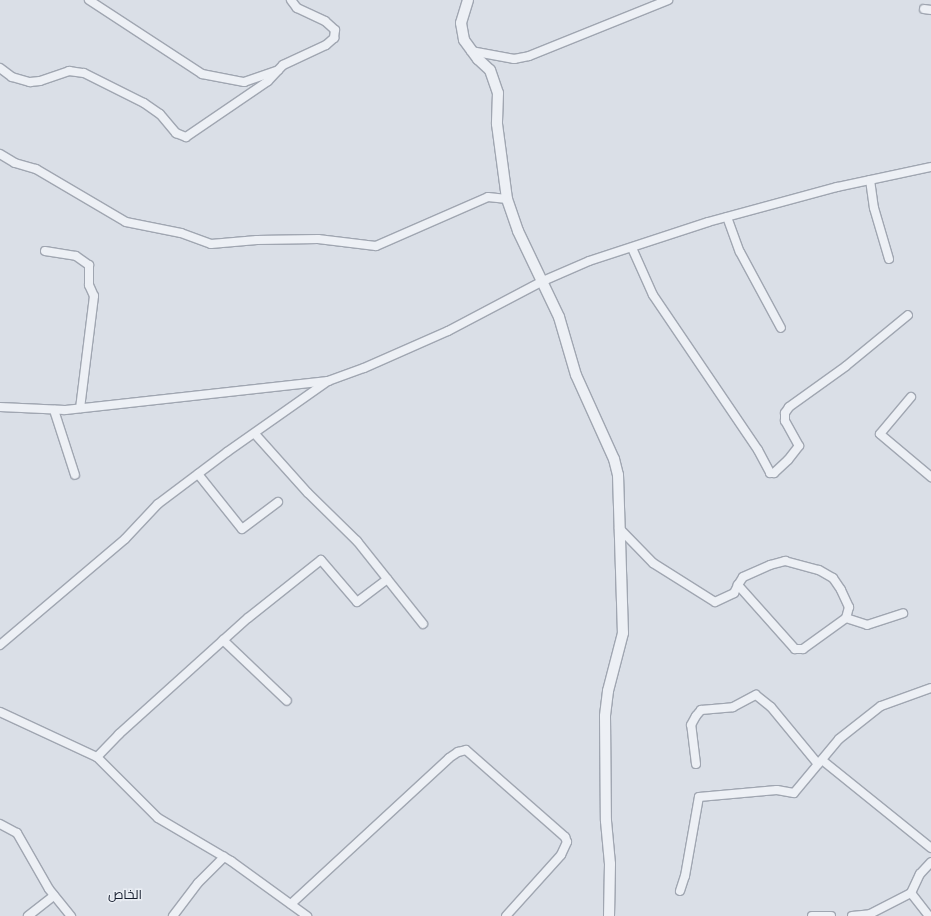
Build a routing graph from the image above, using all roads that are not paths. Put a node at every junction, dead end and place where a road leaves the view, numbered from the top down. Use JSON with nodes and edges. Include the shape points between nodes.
{"nodes":[{"id":1,"x":89,"y":0,"type":"edge"},
{"id":2,"x":291,"y":0,"type":"edge"},
{"id":3,"x":468,"y":0,"type":"edge"},
{"id":4,"x":668,"y":0,"type":"edge"},
{"id":5,"x":471,"y":51,"type":"junction"},
{"id":6,"x":0,"y":68,"type":"edge"},
{"id":7,"x":279,"y":70,"type":"junction"},
{"id":8,"x":0,"y":154,"type":"edge"},
{"id":9,"x":931,"y":167,"type":"edge"},
{"id":10,"x":870,"y":180,"type":"junction"},
{"id":11,"x":507,"y":198,"type":"junction"},
{"id":12,"x":727,"y":217,"type":"junction"},
{"id":13,"x":632,"y":248,"type":"junction"},
{"id":14,"x":44,"y":251,"type":"dead end"},
{"id":15,"x":889,"y":259,"type":"dead end"},
{"id":16,"x":543,"y":281,"type":"junction"},
{"id":17,"x":908,"y":316,"type":"dead end"},
{"id":18,"x":781,"y":328,"type":"dead end"},
{"id":19,"x":328,"y":381,"type":"junction"},
{"id":20,"x":911,"y":397,"type":"dead end"},
{"id":21,"x":0,"y":407,"type":"edge"},
{"id":22,"x":80,"y":408,"type":"junction"},
{"id":23,"x":54,"y":410,"type":"junction"},
{"id":24,"x":255,"y":434,"type":"junction"},
{"id":25,"x":198,"y":474,"type":"junction"},
{"id":26,"x":75,"y":475,"type":"dead end"},
{"id":27,"x":931,"y":477,"type":"edge"},
{"id":28,"x":278,"y":502,"type":"dead end"},
{"id":29,"x":619,"y":528,"type":"junction"},
{"id":30,"x":387,"y":579,"type":"junction"},
{"id":31,"x":738,"y":585,"type":"junction"},
{"id":32,"x":903,"y":613,"type":"dead end"},
{"id":33,"x":846,"y":618,"type":"junction"},
{"id":34,"x":423,"y":624,"type":"dead end"},
{"id":35,"x":223,"y":640,"type":"junction"},
{"id":36,"x":0,"y":644,"type":"edge"},
{"id":37,"x":931,"y":688,"type":"edge"},
{"id":38,"x":287,"y":701,"type":"dead end"},
{"id":39,"x":0,"y":712,"type":"edge"},
{"id":40,"x":97,"y":757,"type":"junction"},
{"id":41,"x":820,"y":762,"type":"junction"},
{"id":42,"x":696,"y":764,"type":"dead end"},
{"id":43,"x":0,"y":824,"type":"edge"},
{"id":44,"x":931,"y":848,"type":"edge"},
{"id":45,"x":224,"y":857,"type":"junction"},
{"id":46,"x":931,"y":862,"type":"edge"},
{"id":47,"x":680,"y":891,"type":"dead end"},
{"id":48,"x":911,"y":893,"type":"junction"},
{"id":49,"x":54,"y":896,"type":"junction"},
{"id":50,"x":291,"y":904,"type":"junction"},
{"id":51,"x":28,"y":916,"type":"edge"},
{"id":52,"x":71,"y":916,"type":"edge"},
{"id":53,"x":173,"y":916,"type":"edge"},
{"id":54,"x":307,"y":916,"type":"edge"},
{"id":55,"x":506,"y":916,"type":"edge"},
{"id":56,"x":609,"y":916,"type":"edge"},
{"id":57,"x":812,"y":916,"type":"edge"},
{"id":58,"x":831,"y":916,"type":"edge"},
{"id":59,"x":852,"y":916,"type":"edge"},
{"id":60,"x":929,"y":916,"type":"edge"}],
"edges":[{"from":1,"to":7,"type":"street","via":[[202,74],[244,82]]},
{"from":2,"to":7,"type":"street","via":[[297,8],[325,21],[335,30],[334,38],[326,46],[302,55]]},
{"from":3,"to":5,"type":"street","via":[[461,24],[464,40]]},
{"from":4,"to":5,"type":"street","via":[[529,56],[514,59]]},
{"from":5,"to":11,"type":"street","via":[[490,70],[496,83],[502,173]]},
{"from":6,"to":7,"type":"street","via":[[12,77],[30,82],[69,71],[84,73],[144,103],[160,114],[176,133],[186,137],[268,82]]},
{"from":8,"to":11,"type":"street","via":[[15,163],[36,169],[126,222],[181,233],[211,244],[318,239],[376,246],[488,197]]},
{"from":9,"to":10,"type":"street"},
{"from":10,"to":12,"type":"street"},
{"from":10,"to":15,"type":"street","via":[[873,202]]},
{"from":11,"to":16,"type":"street","via":[[518,231]]},
{"from":12,"to":13,"type":"street"},
{"from":12,"to":18,"type":"street","via":[[740,252]]},
{"from":13,"to":16,"type":"street","via":[[589,261]]},
{"from":13,"to":17,"type":"street","via":[[653,295],[758,450],[770,473],[774,473],[788,460],[799,446],[785,421],[785,413],[789,407],[846,366]]},
{"from":14,"to":22,"type":"street","via":[[76,256],[89,265],[89,285],[94,296]]},
{"from":16,"to":19,"type":"street","via":[[448,331]]},
{"from":16,"to":29,"type":"street","via":[[565,332],[576,375],[614,459],[618,475]]},
{"from":19,"to":22,"type":"street"},
{"from":19,"to":24,"type":"street"},
{"from":20,"to":27,"type":"street","via":[[880,434]]},
{"from":21,"to":23,"type":"street"},
{"from":22,"to":23,"type":"street"},
{"from":23,"to":26,"type":"street"},
{"from":24,"to":25,"type":"street"},
{"from":24,"to":30,"type":"street","via":[[356,541]]},
{"from":25,"to":28,"type":"street","via":[[242,529]]},
{"from":25,"to":36,"type":"street","via":[[158,504],[125,539]]},
{"from":29,"to":31,"type":"street","via":[[653,564],[715,602],[734,593]]},
{"from":29,"to":56,"type":"street","via":[[623,633],[604,716],[606,821],[610,864]]},
{"from":30,"to":34,"type":"street"},
{"from":30,"to":35,"type":"street","via":[[357,602],[321,560]]},
{"from":31,"to":33,"type":"street","via":[[795,649],[803,649]]},
{"from":31,"to":33,"type":"street","via":[[742,578],[785,561],[819,570],[833,578],[841,590],[848,607]]},
{"from":32,"to":33,"type":"street","via":[[866,625]]},
{"from":35,"to":38,"type":"street"},
{"from":35,"to":40,"type":"street"},
{"from":37,"to":41,"type":"street","via":[[881,706],[839,739]]},
{"from":39,"to":40,"type":"street"},
{"from":40,"to":45,"type":"street","via":[[158,818]]},
{"from":41,"to":42,"type":"street","via":[[771,707],[756,695],[733,707],[701,710],[691,725]]},
{"from":41,"to":44,"type":"street"},
{"from":41,"to":47,"type":"street","via":[[811,776],[794,793],[777,790],[699,798]]},
{"from":43,"to":49,"type":"street","via":[[17,833]]},
{"from":45,"to":50,"type":"street"},
{"from":45,"to":53,"type":"street","via":[[198,883]]},
{"from":46,"to":48,"type":"street","via":[[920,874]]},
{"from":48,"to":59,"type":"street","via":[[870,914]]},
{"from":48,"to":60,"type":"street"},
{"from":49,"to":51,"type":"street"},
{"from":49,"to":52,"type":"street"},
{"from":50,"to":54,"type":"street"},
{"from":50,"to":55,"type":"street","via":[[449,758],[466,750],[568,842],[561,855]]},
{"from":57,"to":58,"type":"street"}]}
